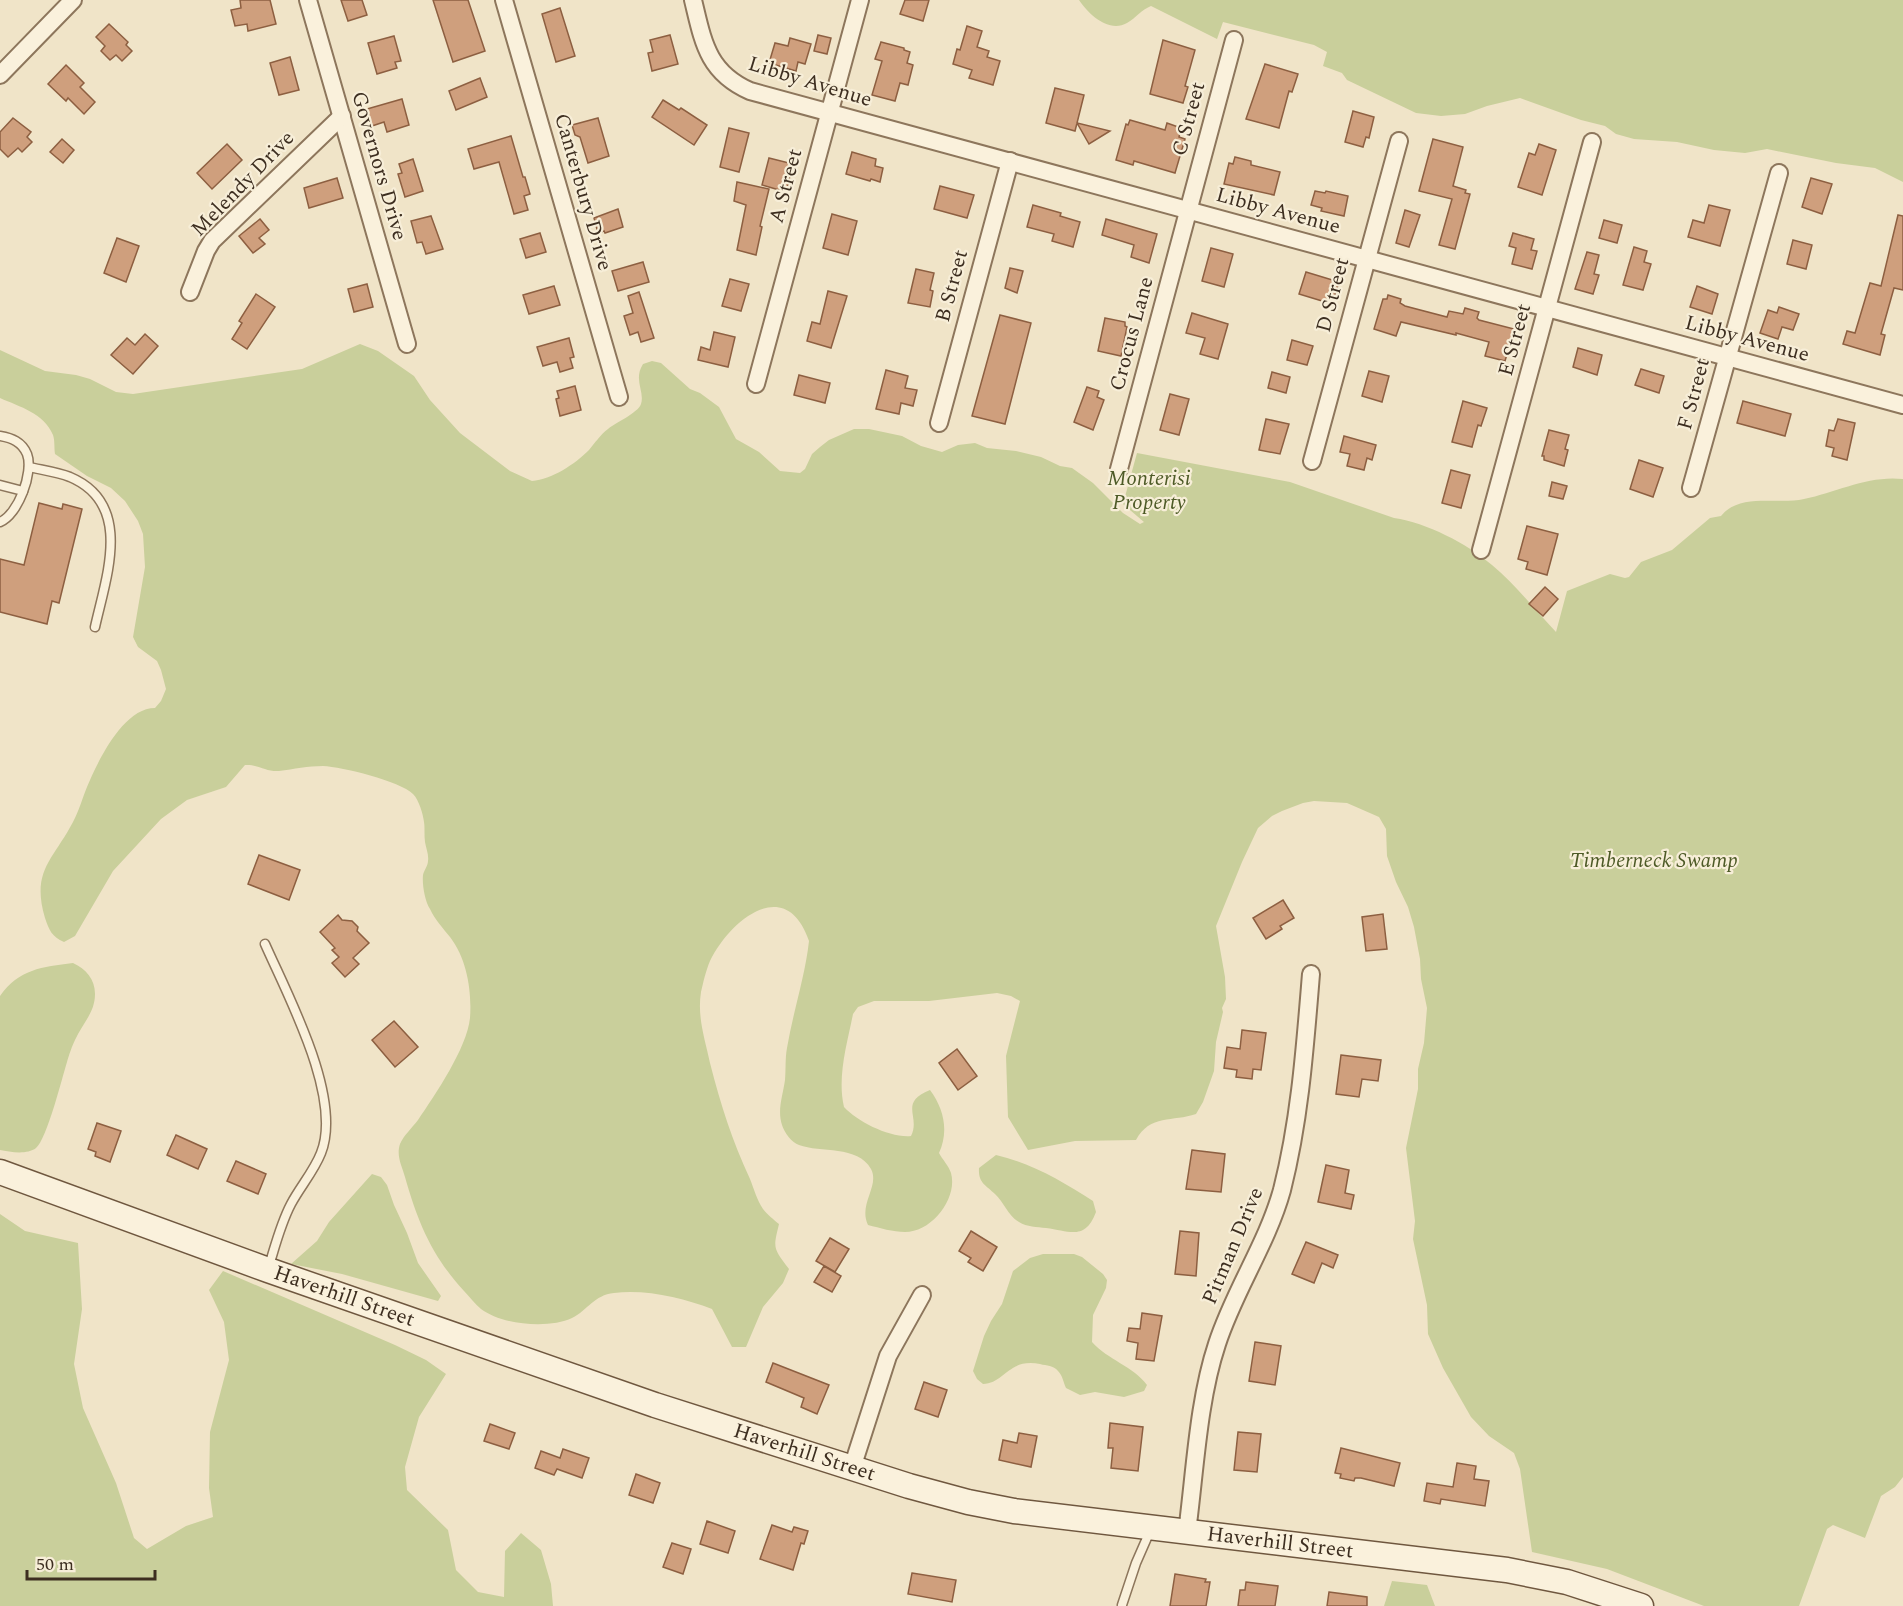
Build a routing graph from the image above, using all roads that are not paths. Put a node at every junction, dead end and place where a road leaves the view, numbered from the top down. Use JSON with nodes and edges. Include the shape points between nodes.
{"nodes":[{"id":1,"x":73,"y":0,"type":"edge"},
{"id":2,"x":308,"y":0,"type":"edge"},
{"id":3,"x":504,"y":0,"type":"edge"},
{"id":4,"x":693,"y":0,"type":"edge"},
{"id":5,"x":860,"y":0,"type":"edge"},
{"id":6,"x":1234,"y":40,"type":"dead end"},
{"id":7,"x":0,"y":75,"type":"edge"},
{"id":8,"x":830,"y":112,"type":"junction"},
{"id":9,"x":342,"y":116,"type":"junction"},
{"id":10,"x":1399,"y":141,"type":"dead end"},
{"id":11,"x":1592,"y":142,"type":"dead end"},
{"id":12,"x":1010,"y":161,"type":"junction"},
{"id":13,"x":1779,"y":173,"type":"dead end"},
{"id":14,"x":1188,"y":210,"type":"junction"},
{"id":15,"x":1367,"y":259,"type":"junction"},
{"id":16,"x":190,"y":292,"type":"dead end"},
{"id":17,"x":1547,"y":308,"type":"junction"},
{"id":18,"x":407,"y":344,"type":"dead end"},
{"id":19,"x":1728,"y":357,"type":"junction"},
{"id":20,"x":756,"y":384,"type":"dead end"},
{"id":21,"x":620,"y":398,"type":"dead end"},
{"id":22,"x":1903,"y":405,"type":"edge"},
{"id":23,"x":939,"y":423,"type":"dead end"},
{"id":24,"x":0,"y":436,"type":"edge"},
{"id":25,"x":1312,"y":461,"type":"dead end"},
{"id":26,"x":29,"y":467,"type":"junction"},
{"id":27,"x":1119,"y":469,"type":"dead end"},
{"id":28,"x":0,"y":485,"type":"edge"},
{"id":29,"x":1691,"y":488,"type":"dead end"},
{"id":30,"x":23,"y":491,"type":"junction"},
{"id":31,"x":0,"y":522,"type":"edge"},
{"id":32,"x":1481,"y":550,"type":"dead end"},
{"id":33,"x":95,"y":627,"type":"dead end"},
{"id":34,"x":265,"y":944,"type":"dead end"},
{"id":35,"x":1311,"y":974,"type":"dead end"},
{"id":36,"x":0,"y":1172,"type":"edge"},
{"id":37,"x":268,"y":1270,"type":"junction"},
{"id":38,"x":922,"y":1295,"type":"dead end"},
{"id":39,"x":852,"y":1468,"type":"junction"},
{"id":40,"x":1151,"y":1528,"type":"junction"},
{"id":41,"x":1187,"y":1532,"type":"junction"},
{"id":42,"x":1122,"y":1605,"type":"edge"},
{"id":43,"x":1641,"y":1606,"type":"edge"}],
"edges":[{"from":1,"to":7,"type":"street"},
{"from":2,"to":9,"type":"street","name":"Governors Drive"},
{"from":3,"to":21,"type":"street","name":"Canterbury Drive"},
{"from":4,"to":8,"type":"street","name":"Libby Avenue","via":[[707,51],[730,80],[750,91]]},
{"from":5,"to":8,"type":"street","name":"A Street"},
{"from":6,"to":14,"type":"street","name":"C Street"},
{"from":8,"to":12,"type":"street","name":"Libby Avenue"},
{"from":8,"to":20,"type":"street","name":"A Street"},
{"from":9,"to":16,"type":"street","name":"Melendy Drive","via":[[212,242]]},
{"from":9,"to":18,"type":"street","name":"Governors Drive"},
{"from":10,"to":15,"type":"street","name":"D Street"},
{"from":11,"to":17,"type":"street","name":"E Street"},
{"from":12,"to":14,"type":"street","name":"Libby Avenue"},
{"from":12,"to":23,"type":"street","name":"B Street"},
{"from":13,"to":19,"type":"street","name":"F Street"},
{"from":14,"to":15,"type":"street","name":"Libby Avenue"},
{"from":14,"to":27,"type":"street","name":"Crocus Lane"},
{"from":15,"to":17,"type":"street","name":"Libby Avenue"},
{"from":15,"to":25,"type":"street","name":"D Street"},
{"from":17,"to":19,"type":"street","name":"Libby Avenue"},
{"from":17,"to":32,"type":"street","name":"E Street"},
{"from":19,"to":22,"type":"street","name":"Libby Avenue"},
{"from":19,"to":29,"type":"street","name":"F Street"},
{"from":24,"to":26,"type":"lane","via":[[22,446]]},
{"from":26,"to":30,"type":"lane"},
{"from":26,"to":33,"type":"lane","via":[[78,481],[106,513],[112,544]]},
{"from":28,"to":30,"type":"lane"},
{"from":30,"to":31,"type":"lane","via":[[11,515]]},
{"from":34,"to":37,"type":"lane","via":[[300,1024],[324,1097],[327,1123],[321,1152],[284,1218]]},
{"from":35,"to":41,"type":"street","name":"Pitman Drive","via":[[1290,1154],[1273,1216],[1213,1356]]},
{"from":36,"to":37,"type":"street","name":"Haverhill Street"},
{"from":37,"to":39,"type":"street","name":"Haverhill Street","via":[[655,1405]]},
{"from":38,"to":39,"type":"street","via":[[888,1356]]},
{"from":39,"to":40,"type":"street","name":"Haverhill Street","via":[[997,1508]]},
{"from":40,"to":41,"type":"street","name":"Haverhill Street"},
{"from":40,"to":42,"type":"lane"},
{"from":41,"to":43,"type":"street","name":"Haverhill Street","via":[[1507,1570],[1567,1582]]}]}
